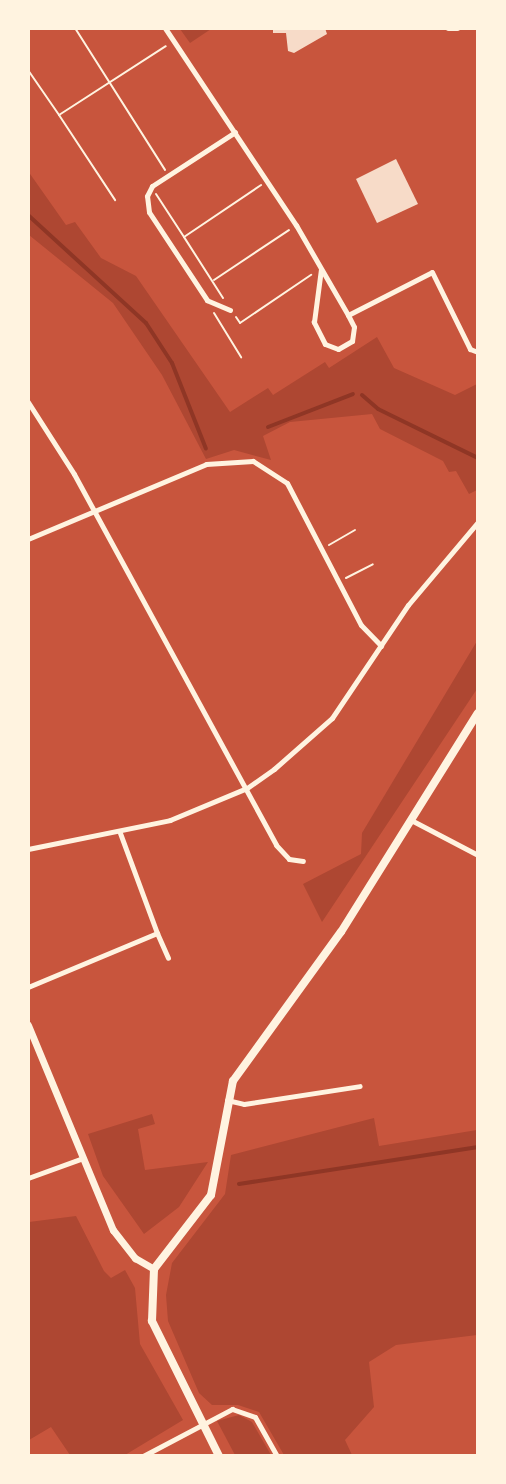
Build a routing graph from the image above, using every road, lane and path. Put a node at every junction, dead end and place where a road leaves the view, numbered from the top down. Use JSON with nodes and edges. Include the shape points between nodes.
{"nodes":[{"id":1,"x":75,"y":28,"type":"edge"},
{"id":2,"x":165,"y":28,"type":"edge"},
{"id":3,"x":448,"y":28,"type":"edge"},
{"id":4,"x":456,"y":28,"type":"edge"},
{"id":5,"x":173,"y":41,"type":"junction"},
{"id":6,"x":28,"y":70,"type":"edge"},
{"id":7,"x":109,"y":82,"type":"junction"},
{"id":8,"x":59,"y":115,"type":"junction"},
{"id":9,"x":235,"y":132,"type":"junction"},
{"id":10,"x":169,"y":175,"type":"junction"},
{"id":11,"x":267,"y":181,"type":"junction"},
{"id":12,"x":152,"y":186,"type":"junction"},
{"id":13,"x":115,"y":200,"type":"dead end"},
{"id":14,"x":296,"y":225,"type":"junction"},
{"id":15,"x":184,"y":237,"type":"junction"},
{"id":16,"x":321,"y":269,"type":"junction"},
{"id":17,"x":213,"y":280,"type":"junction"},
{"id":18,"x":207,"y":300,"type":"junction"},
{"id":19,"x":230,"y":310,"type":"junction"},
{"id":20,"x":348,"y":315,"type":"junction"},
{"id":21,"x":477,"y":352,"type":"edge"},
{"id":22,"x":241,"y":357,"type":"dead end"},
{"id":23,"x":28,"y":402,"type":"edge"},
{"id":24,"x":94,"y":511,"type":"junction"},
{"id":25,"x":477,"y":522,"type":"edge"},
{"id":26,"x":355,"y":530,"type":"dead end"},
{"id":27,"x":28,"y":539,"type":"edge"},
{"id":28,"x":321,"y":549,"type":"junction"},
{"id":29,"x":373,"y":564,"type":"dead end"},
{"id":30,"x":338,"y":582,"type":"junction"},
{"id":31,"x":381,"y":646,"type":"junction"},
{"id":32,"x":477,"y":713,"type":"edge"},
{"id":33,"x":247,"y":788,"type":"junction"},
{"id":34,"x":411,"y":820,"type":"junction"},
{"id":35,"x":120,"y":833,"type":"junction"},
{"id":36,"x":28,"y":849,"type":"edge"},
{"id":37,"x":477,"y":855,"type":"edge"},
{"id":38,"x":303,"y":861,"type":"dead end"},
{"id":39,"x":157,"y":933,"type":"junction"},
{"id":40,"x":168,"y":958,"type":"dead end"},
{"id":41,"x":28,"y":987,"type":"edge"},
{"id":42,"x":28,"y":1025,"type":"edge"},
{"id":43,"x":360,"y":1086,"type":"dead end"},
{"id":44,"x":227,"y":1100,"type":"junction"},
{"id":45,"x":83,"y":1158,"type":"junction"},
{"id":46,"x":28,"y":1178,"type":"edge"},
{"id":47,"x":154,"y":1269,"type":"junction"},
{"id":48,"x":201,"y":1422,"type":"junction"},
{"id":49,"x":143,"y":1455,"type":"edge"},
{"id":50,"x":219,"y":1455,"type":"edge"},
{"id":51,"x":277,"y":1455,"type":"edge"}],
"edges":[{"from":1,"to":7,"type":"path"},
{"from":2,"to":5,"type":"street"},
{"from":3,"to":4,"type":"street"},
{"from":5,"to":7,"type":"path"},
{"from":5,"to":9,"type":"street"},
{"from":6,"to":8,"type":"path"},
{"from":7,"to":8,"type":"path"},
{"from":7,"to":10,"type":"path"},
{"from":8,"to":13,"type":"path"},
{"from":9,"to":10,"type":"street"},
{"from":9,"to":11,"type":"street"},
{"from":10,"to":12,"type":"street"},
{"from":11,"to":14,"type":"street"},
{"from":11,"to":15,"type":"path"},
{"from":12,"to":15,"type":"path"},
{"from":12,"to":18,"type":"street","via":[[149,212]]},
{"from":14,"to":16,"type":"street"},
{"from":14,"to":17,"type":"path"},
{"from":15,"to":17,"type":"path"},
{"from":16,"to":19,"type":"path","via":[[240,323]]},
{"from":16,"to":20,"type":"street"},
{"from":16,"to":20,"type":"street","via":[[314,322],[332,348],[352,341],[354,327]]},
{"from":17,"to":19,"type":"path"},
{"from":18,"to":19,"type":"street"},
{"from":18,"to":22,"type":"path"},
{"from":20,"to":21,"type":"street","via":[[432,272],[470,349]]},
{"from":23,"to":24,"type":"street"},
{"from":24,"to":27,"type":"street"},
{"from":24,"to":28,"type":"street","via":[[206,464],[253,461],[287,483]]},
{"from":24,"to":33,"type":"street"},
{"from":25,"to":31,"type":"street"},
{"from":26,"to":28,"type":"path"},
{"from":28,"to":30,"type":"street"},
{"from":29,"to":30,"type":"path"},
{"from":30,"to":31,"type":"street","via":[[361,625]]},
{"from":31,"to":33,"type":"street","via":[[332,718]]},
{"from":32,"to":34,"type":"main road"},
{"from":33,"to":35,"type":"street"},
{"from":33,"to":38,"type":"street","via":[[276,845],[290,859]]},
{"from":34,"to":37,"type":"street"},
{"from":34,"to":44,"type":"main road","via":[[341,932],[248,1057]]},
{"from":35,"to":36,"type":"street"},
{"from":35,"to":39,"type":"street"},
{"from":39,"to":40,"type":"street"},
{"from":39,"to":41,"type":"street"},
{"from":42,"to":45,"type":"street"},
{"from":43,"to":44,"type":"street","via":[[244,1104]]},
{"from":44,"to":47,"type":"main road","via":[[221,1164],[211,1195]]},
{"from":45,"to":46,"type":"street"},
{"from":45,"to":47,"type":"street","via":[[120,1242]]},
{"from":47,"to":48,"type":"main road","via":[[152,1321]]},
{"from":48,"to":49,"type":"street"},
{"from":48,"to":50,"type":"main road"},
{"from":48,"to":51,"type":"street","via":[[240,1409],[255,1417]]}]}
